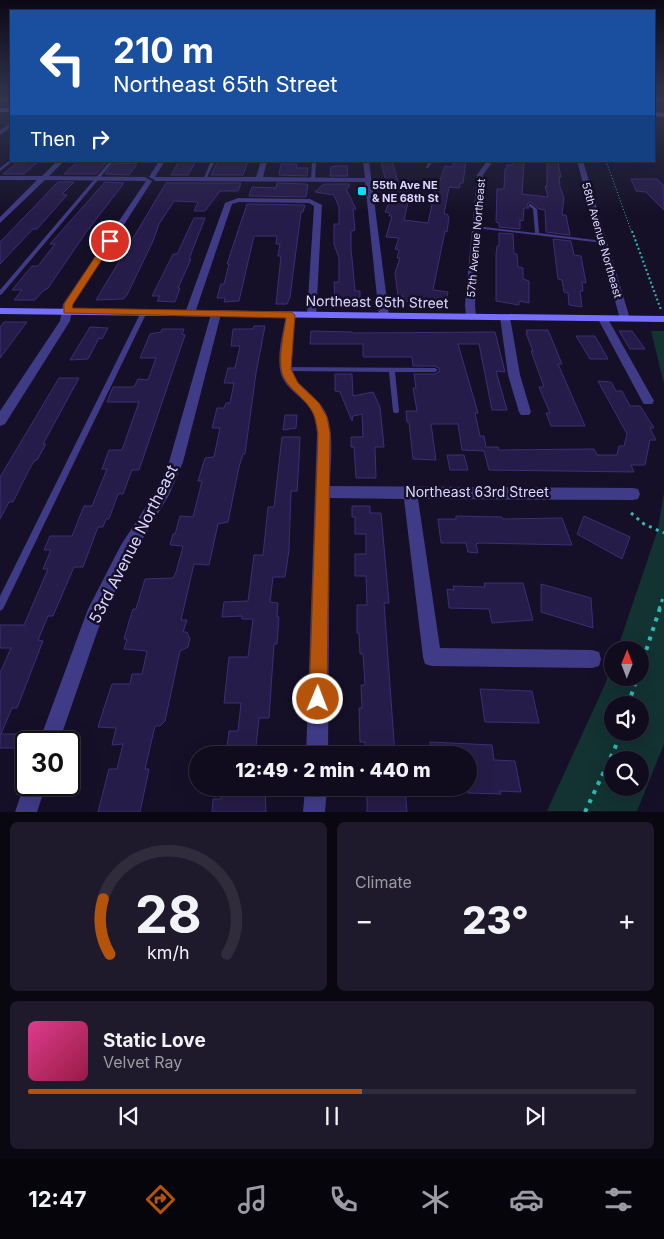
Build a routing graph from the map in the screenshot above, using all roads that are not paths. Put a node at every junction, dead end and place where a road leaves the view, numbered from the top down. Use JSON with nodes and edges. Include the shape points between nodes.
{"nodes":[{"id":1,"x":10,"y":162,"type":"edge"},
{"id":2,"x":61,"y":162,"type":"edge"},
{"id":3,"x":111,"y":162,"type":"edge"},
{"id":4,"x":161,"y":162,"type":"edge"},
{"id":5,"x":212,"y":162,"type":"edge"},
{"id":6,"x":264,"y":162,"type":"edge"},
{"id":7,"x":314,"y":162,"type":"edge"},
{"id":8,"x":366,"y":162,"type":"edge"},
{"id":9,"x":430,"y":162,"type":"edge"},
{"id":10,"x":489,"y":162,"type":"edge"},
{"id":11,"x":580,"y":162,"type":"edge"},
{"id":12,"x":427,"y":168,"type":"dead end"},
{"id":13,"x":0,"y":170,"type":"edge"},
{"id":14,"x":0,"y":178,"type":"edge"},
{"id":15,"x":44,"y":178,"type":"junction"},
{"id":16,"x":97,"y":179,"type":"junction"},
{"id":17,"x":151,"y":179,"type":"junction"},
{"id":18,"x":204,"y":179,"type":"junction"},
{"id":19,"x":259,"y":180,"type":"junction"},
{"id":20,"x":313,"y":180,"type":"junction"},
{"id":21,"x":368,"y":180,"type":"junction"},
{"id":22,"x":530,"y":205,"type":"dead end"},
{"id":23,"x":0,"y":221,"type":"edge"},
{"id":24,"x":475,"y":227,"type":"junction"},
{"id":25,"x":537,"y":235,"type":"junction"},
{"id":26,"x":603,"y":242,"type":"junction"},
{"id":27,"x":0,"y":294,"type":"edge"},
{"id":28,"x":0,"y":311,"type":"edge"},
{"id":29,"x":67,"y":311,"type":"junction"},
{"id":30,"x":144,"y":312,"type":"junction"},
{"id":31,"x":190,"y":313,"type":"junction"},
{"id":32,"x":216,"y":314,"type":"junction"},
{"id":33,"x":291,"y":315,"type":"junction"},
{"id":34,"x":312,"y":315,"type":"junction"},
{"id":35,"x":384,"y":316,"type":"junction"},
{"id":36,"x":663,"y":316,"type":"edge"},
{"id":37,"x":471,"y":317,"type":"junction"},
{"id":38,"x":505,"y":317,"type":"junction"},
{"id":39,"x":603,"y":319,"type":"junction"},
{"id":40,"x":625,"y":319,"type":"junction"},
{"id":41,"x":286,"y":369,"type":"junction"},
{"id":42,"x":392,"y":370,"type":"junction"},
{"id":43,"x":435,"y":370,"type":"dead end"},
{"id":44,"x":648,"y":401,"type":"dead end"},
{"id":45,"x":396,"y":411,"type":"dead end"},
{"id":46,"x":525,"y":412,"type":"dead end"},
{"id":47,"x":0,"y":421,"type":"edge"},
{"id":48,"x":322,"y":492,"type":"junction"},
{"id":49,"x":410,"y":492,"type":"junction"},
{"id":50,"x":633,"y":494,"type":"dead end"},
{"id":51,"x":0,"y":606,"type":"edge"},
{"id":52,"x":592,"y":659,"type":"dead end"},
{"id":53,"x":54,"y":731,"type":"edge"},
{"id":54,"x":317,"y":746,"type":"edge"},
{"id":55,"x":31,"y":796,"type":"edge"},
{"id":56,"x":315,"y":796,"type":"edge"},
{"id":57,"x":26,"y":812,"type":"edge"},
{"id":58,"x":314,"y":812,"type":"edge"}],
"edges":[{"from":1,"to":13,"type":"lane"},
{"from":2,"to":15,"type":"street"},
{"from":3,"to":16,"type":"lane"},
{"from":4,"to":17,"type":"street"},
{"from":5,"to":18,"type":"lane"},
{"from":6,"to":19,"type":"street"},
{"from":7,"to":20,"type":"lane"},
{"from":8,"to":21,"type":"street"},
{"from":9,"to":12,"type":"lane"},
{"from":10,"to":24,"type":"street","name":"57th Avenue Northeast","via":[[480,175]]},
{"from":11,"to":26,"type":"street","name":"58th Avenue Northeast"},
{"from":14,"to":15,"type":"street"},
{"from":15,"to":16,"type":"street"},
{"from":15,"to":23,"type":"street"},
{"from":16,"to":17,"type":"street"},
{"from":16,"to":27,"type":"lane"},
{"from":17,"to":18,"type":"street"},
{"from":17,"to":29,"type":"street","via":[[68,304]]},
{"from":18,"to":19,"type":"street"},
{"from":19,"to":20,"type":"street"},
{"from":20,"to":21,"type":"street"},
{"from":21,"to":35,"type":"street"},
{"from":22,"to":25,"type":"lane","via":[[535,209]]},
{"from":24,"to":25,"type":"lane"},
{"from":24,"to":37,"type":"street","name":"57th Avenue Northeast"},
{"from":25,"to":26,"type":"lane"},
{"from":26,"to":40,"type":"street","name":"58th Avenue Northeast"},
{"from":28,"to":29,"type":"main road","name":"Northeast 65th Street"},
{"from":29,"to":30,"type":"main road","name":"Northeast 65th Street"},
{"from":29,"to":47,"type":"street","via":[[65,321]]},
{"from":30,"to":31,"type":"main road","name":"Northeast 65th Street"},
{"from":30,"to":51,"type":"lane"},
{"from":31,"to":32,"type":"main road","name":"Northeast 65th Street"},
{"from":31,"to":34,"type":"street","via":[[230,202],[238,200],[317,203]]},
{"from":32,"to":33,"type":"main road","name":"Northeast 65th Street"},
{"from":32,"to":53,"type":"street","name":"53rd Avenue Northeast","via":[[176,462],[164,491],[127,550],[94,615]]},
{"from":33,"to":34,"type":"main road","name":"Northeast 65th Street"},
{"from":33,"to":41,"type":"street"},
{"from":34,"to":35,"type":"main road","name":"Northeast 65th Street"},
{"from":35,"to":37,"type":"main road","name":"Northeast 65th Street"},
{"from":36,"to":40,"type":"main road","name":"Northeast 65th Street"},
{"from":37,"to":38,"type":"main road","name":"Northeast 65th Street"},
{"from":38,"to":39,"type":"main road","name":"Northeast 65th Street"},
{"from":38,"to":46,"type":"street","via":[[514,375]]},
{"from":39,"to":40,"type":"main road","name":"Northeast 65th Street"},
{"from":39,"to":44,"type":"street"},
{"from":41,"to":42,"type":"lane"},
{"from":41,"to":48,"type":"street","via":[[294,385],[307,396],[321,417],[324,433]]},
{"from":42,"to":43,"type":"lane"},
{"from":42,"to":45,"type":"lane"},
{"from":48,"to":49,"type":"street","name":"Northeast 63rd Street"},
{"from":48,"to":54,"type":"street"},
{"from":49,"to":50,"type":"street","name":"Northeast 63rd Street"},
{"from":49,"to":52,"type":"street","via":[[432,657]]},
{"from":55,"to":57,"type":"street"},
{"from":56,"to":58,"type":"street"}]}
